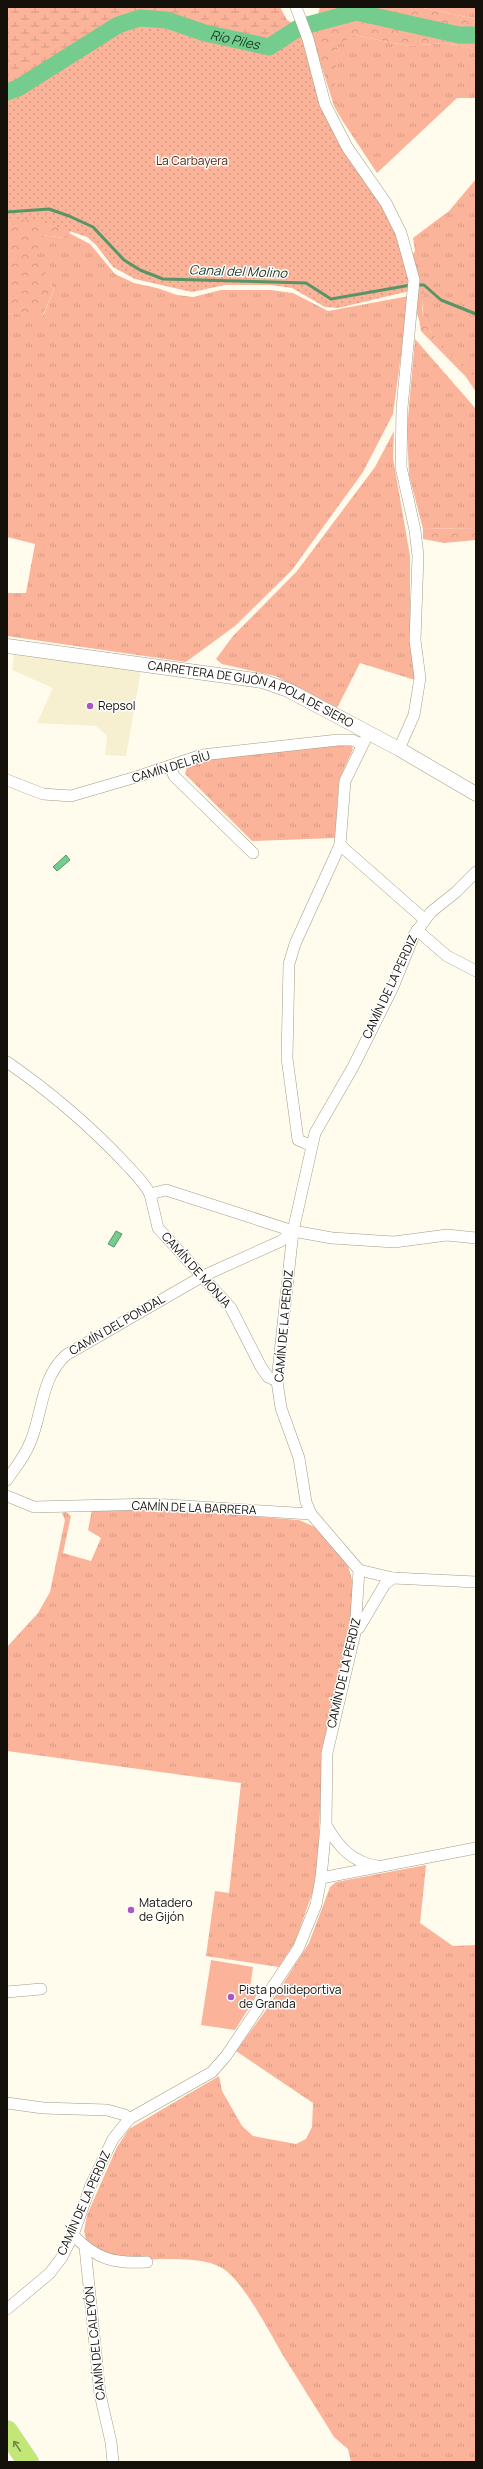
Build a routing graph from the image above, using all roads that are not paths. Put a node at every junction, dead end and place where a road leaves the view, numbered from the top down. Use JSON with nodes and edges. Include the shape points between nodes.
{"nodes":[{"id":1,"x":296,"y":7,"type":"edge"},
{"id":2,"x":7,"y":646,"type":"edge"},
{"id":3,"x":365,"y":739,"type":"junction"},
{"id":4,"x":399,"y":749,"type":"junction"},
{"id":5,"x":170,"y":766,"type":"junction"},
{"id":6,"x":7,"y":780,"type":"edge"},
{"id":7,"x":476,"y":794,"type":"edge"},
{"id":8,"x":340,"y":845,"type":"junction"},
{"id":9,"x":253,"y":853,"type":"dead end"},
{"id":10,"x":476,"y":872,"type":"edge"},
{"id":11,"x":424,"y":919,"type":"junction"},
{"id":12,"x":417,"y":930,"type":"junction"},
{"id":13,"x":476,"y":971,"type":"edge"},
{"id":14,"x":7,"y":1062,"type":"edge"},
{"id":15,"x":310,"y":1145,"type":"junction"},
{"id":16,"x":150,"y":1194,"type":"junction"},
{"id":17,"x":293,"y":1231,"type":"junction"},
{"id":18,"x":476,"y":1238,"type":"edge"},
{"id":19,"x":203,"y":1276,"type":"junction"},
{"id":20,"x":277,"y":1380,"type":"junction"},
{"id":21,"x":7,"y":1480,"type":"edge"},
{"id":22,"x":7,"y":1496,"type":"edge"},
{"id":23,"x":311,"y":1514,"type":"junction"},
{"id":24,"x":359,"y":1570,"type":"junction"},
{"id":25,"x":393,"y":1578,"type":"junction"},
{"id":26,"x":476,"y":1582,"type":"edge"},
{"id":27,"x":355,"y":1633,"type":"junction"},
{"id":28,"x":326,"y":1825,"type":"junction"},
{"id":29,"x":476,"y":1848,"type":"edge"},
{"id":30,"x":382,"y":1867,"type":"junction"},
{"id":31,"x":321,"y":1878,"type":"junction"},
{"id":32,"x":41,"y":1989,"type":"dead end"},
{"id":33,"x":7,"y":1992,"type":"edge"},
{"id":34,"x":7,"y":2103,"type":"edge"},
{"id":35,"x":129,"y":2120,"type":"junction"},
{"id":36,"x":73,"y":2235,"type":"junction"},
{"id":37,"x":85,"y":2247,"type":"junction"},
{"id":38,"x":147,"y":2262,"type":"dead end"},
{"id":39,"x":7,"y":2309,"type":"edge"},
{"id":40,"x":7,"y":2431,"type":"edge"},
{"id":41,"x":28,"y":2462,"type":"edge"},
{"id":42,"x":113,"y":2462,"type":"edge"}],
"edges":[{"from":1,"to":4,"type":"street","via":[[308,39],[325,104],[347,147],[386,203],[401,233],[414,283],[404,380],[401,467],[418,556],[415,640],[420,678],[414,715]]},
{"from":2,"to":3,"type":"street","name":"CARRETERA DE GIJÓN A POLA DE SIERO","via":[[262,681],[288,690]]},
{"from":3,"to":4,"type":"street","name":"CARRETERA DE GIJÓN A POLA DE SIERO"},
{"from":3,"to":5,"type":"street","name":"CAMÍN DEL RÍU","via":[[226,751],[202,755]]},
{"from":3,"to":8,"type":"street","via":[[345,781]]},
{"from":4,"to":7,"type":"street","name":"CARRETERA DE GIJÓN A POLA DE SIERO"},
{"from":5,"to":6,"type":"street","name":"CAMÍN DEL RÍU","via":[[71,796],[43,794]]},
{"from":5,"to":9,"type":"street","via":[[174,776]]},
{"from":8,"to":11,"type":"street"},
{"from":8,"to":15,"type":"street","via":[[295,944],[287,982],[287,1058],[298,1140]]},
{"from":10,"to":11,"type":"street","name":"CAMÍN DE LA PERDIZ"},
{"from":11,"to":12,"type":"street","name":"CAMÍN DE LA PERDIZ"},
{"from":12,"to":13,"type":"street","via":[[447,956]]},
{"from":12,"to":15,"type":"street","name":"CAMÍN DE LA PERDIZ","via":[[393,988]]},
{"from":14,"to":16,"type":"street","via":[[53,1097],[111,1148],[146,1186]]},
{"from":15,"to":17,"type":"street","name":"CAMÍN DE LA PERDIZ"},
{"from":16,"to":17,"type":"street","via":[[166,1190]]},
{"from":16,"to":19,"type":"street","name":"CAMÍN DE MONJA","via":[[158,1228]]},
{"from":17,"to":18,"type":"street","via":[[354,1241],[394,1242],[447,1236]]},
{"from":17,"to":19,"type":"street","name":"CAMÍN DEL PONDAL","via":[[282,1241]]},
{"from":17,"to":20,"type":"street","name":"CAMÍN DE LA PERDIZ"},
{"from":19,"to":20,"type":"street","name":"CAMÍN DE MONJA","via":[[231,1308],[268,1377]]},
{"from":19,"to":21,"type":"street","name":"CAMÍN DEL PONDAL","via":[[94,1337],[58,1362],[47,1380],[31,1442]]},
{"from":20,"to":23,"type":"street","name":"CAMÍN DE LA PERDIZ","via":[[281,1408],[299,1458],[306,1502]]},
{"from":22,"to":23,"type":"street","name":"CAMÍN DE LA BARRERA","via":[[34,1507],[153,1504]]},
{"from":23,"to":24,"type":"street","name":"CAMÍN DE LA PERDIZ"},
{"from":24,"to":25,"type":"street"},
{"from":24,"to":27,"type":"street","name":"CAMÍN DE LA PERDIZ"},
{"from":25,"to":26,"type":"street"},
{"from":25,"to":27,"type":"street","via":[[385,1584]]},
{"from":27,"to":28,"type":"street","name":"CAMÍN DE LA PERDIZ","via":[[327,1753]]},
{"from":28,"to":30,"type":"street","via":[[337,1843],[348,1854],[360,1862]]},
{"from":28,"to":31,"type":"street","name":"CAMÍN DE LA PERDIZ"},
{"from":29,"to":30,"type":"street"},
{"from":30,"to":31,"type":"street"},
{"from":31,"to":35,"type":"street","name":"CAMÍN DE LA PERDIZ","via":[[316,1905],[298,1949],[226,2056],[212,2072]]},
{"from":32,"to":33,"type":"street"},
{"from":34,"to":35,"type":"street","via":[[42,2108],[107,2110]]},
{"from":35,"to":36,"type":"street","name":"CAMÍN DE LA PERDIZ","via":[[106,2152]]},
{"from":36,"to":37,"type":"street"},
{"from":36,"to":39,"type":"street","name":"CAMÍN DE LA PERDIZ","via":[[50,2273]]},
{"from":37,"to":38,"type":"street","via":[[100,2257],[127,2264]]},
{"from":37,"to":42,"type":"street","name":"CAMÍN DEL CALEYÓN","via":[[100,2394]]},
{"from":41,"to":40,"type":"highway","one_way":true}]}
